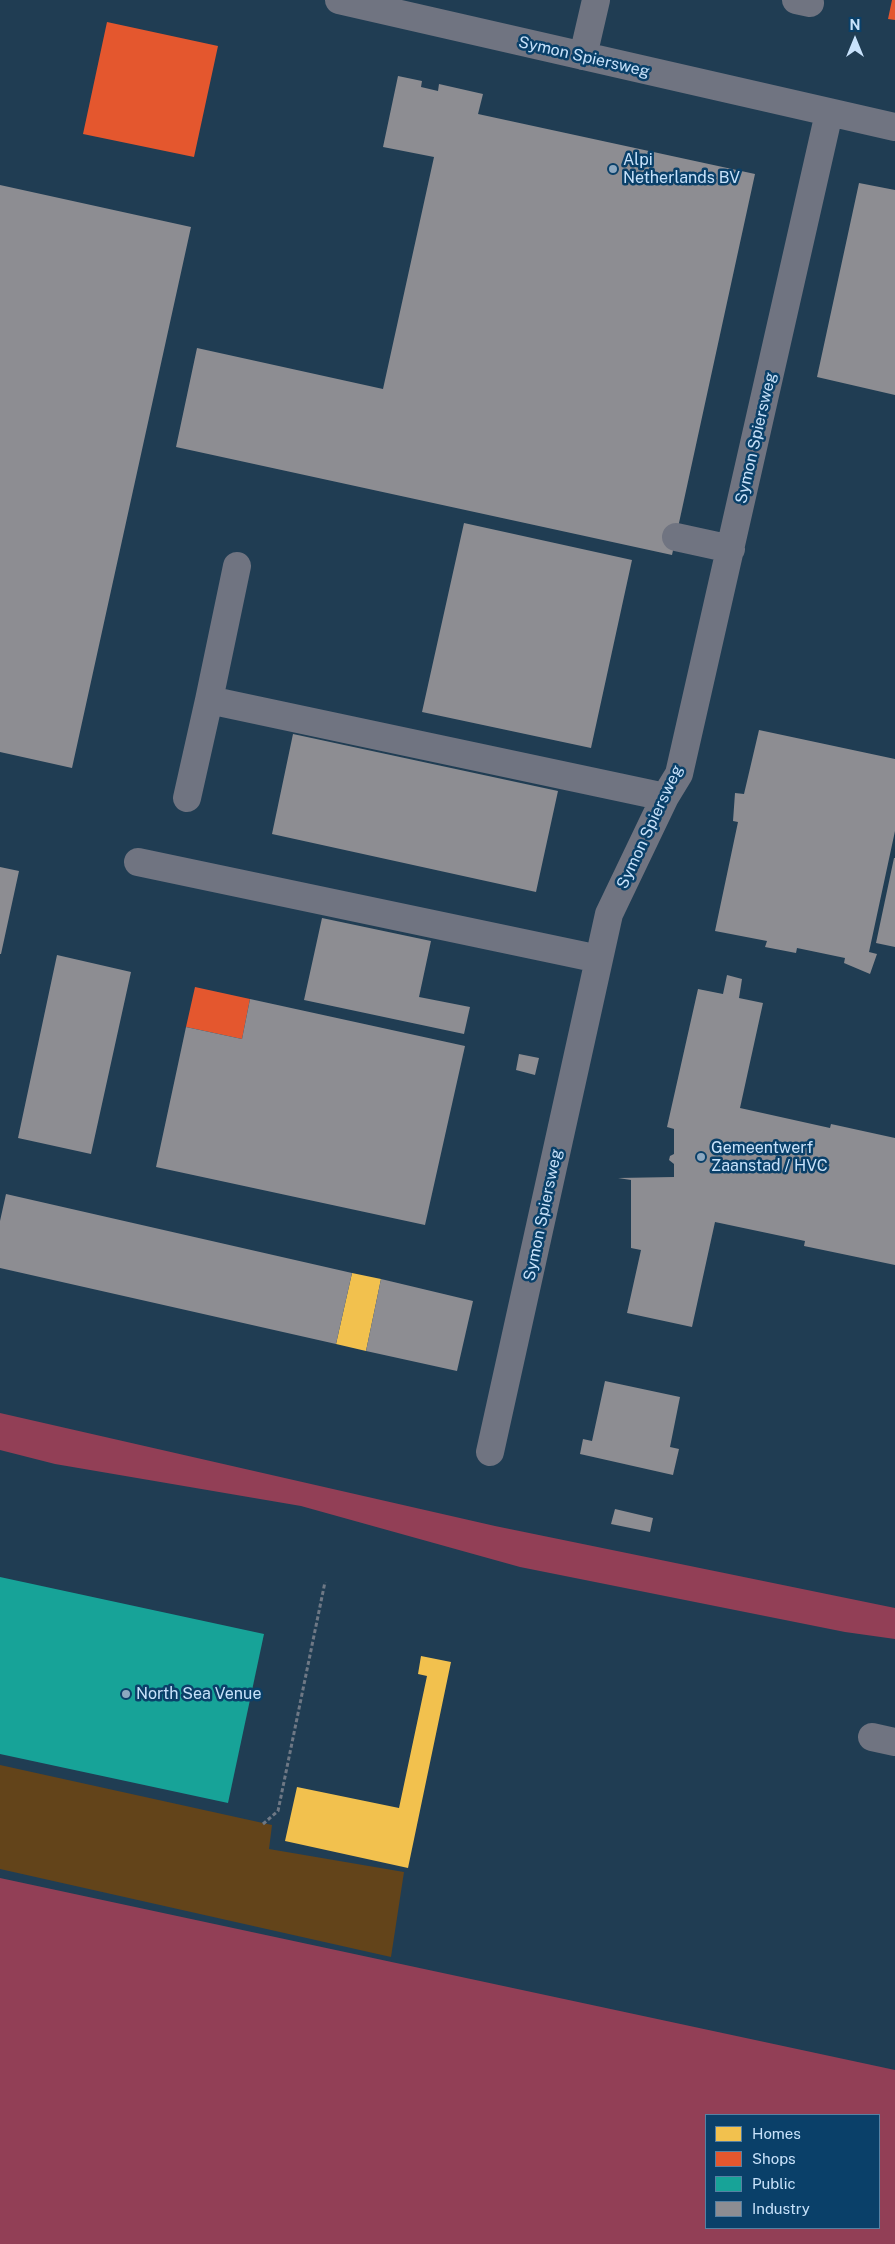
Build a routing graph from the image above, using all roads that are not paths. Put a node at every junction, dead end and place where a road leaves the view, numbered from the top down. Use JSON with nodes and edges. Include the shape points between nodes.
{"nodes":[{"id":1,"x":339,"y":0,"type":"edge"},
{"id":2,"x":596,"y":0,"type":"edge"},
{"id":3,"x":583,"y":56,"type":"junction"},
{"id":4,"x":829,"y":113,"type":"junction"},
{"id":5,"x":895,"y":127,"type":"edge"},
{"id":6,"x":676,"y":537,"type":"dead end"},
{"id":7,"x":731,"y":549,"type":"junction"},
{"id":8,"x":237,"y":566,"type":"dead end"},
{"id":9,"x":208,"y":700,"type":"junction"},
{"id":10,"x":665,"y":797,"type":"junction"},
{"id":11,"x":188,"y":798,"type":"dead end"},
{"id":12,"x":138,"y":862,"type":"dead end"},
{"id":13,"x":599,"y":959,"type":"junction"},
{"id":14,"x":490,"y":1452,"type":"dead end"}],
"edges":[{"from":1,"to":3,"type":"street","name":"Symon Spiersweg"},
{"from":2,"to":3,"type":"street"},
{"from":3,"to":4,"type":"street","name":"Symon Spiersweg"},
{"from":4,"to":5,"type":"street","name":"Symon Spiersweg"},
{"from":4,"to":7,"type":"street","name":"Symon Spiersweg"},
{"from":6,"to":7,"type":"street"},
{"from":7,"to":10,"type":"street","name":"Symon Spiersweg","via":[[678,774]]},
{"from":8,"to":9,"type":"street"},
{"from":9,"to":10,"type":"street"},
{"from":9,"to":11,"type":"street"},
{"from":10,"to":13,"type":"street","name":"Symon Spiersweg","via":[[609,914]]},
{"from":12,"to":13,"type":"street"},
{"from":13,"to":14,"type":"street","name":"Symon Spiersweg"}]}
